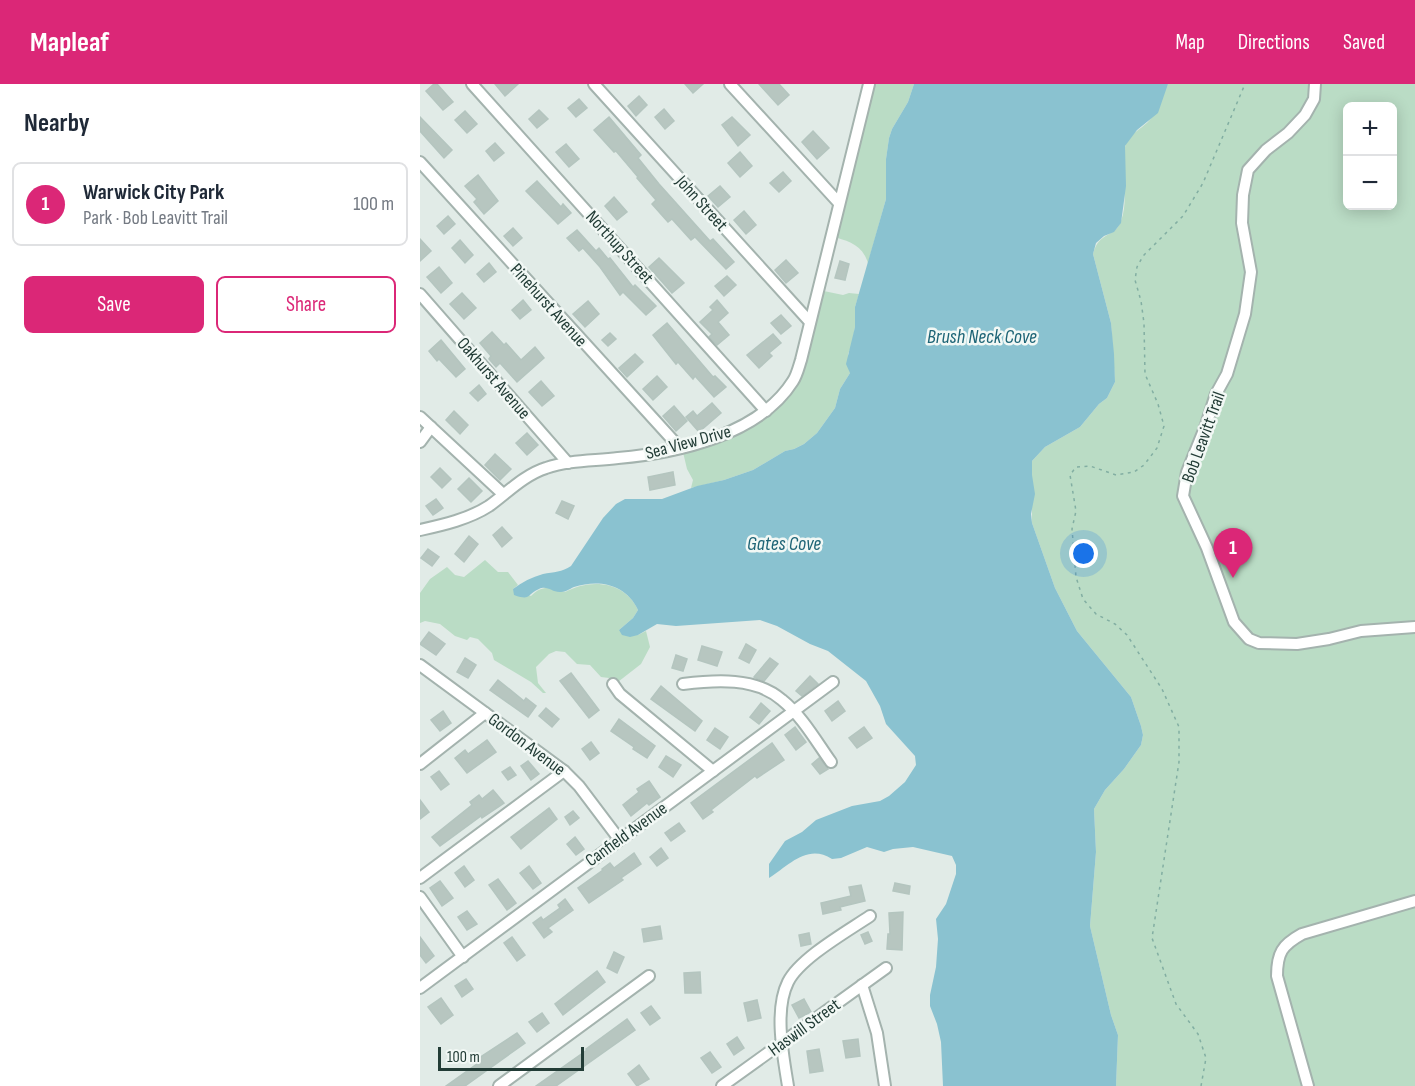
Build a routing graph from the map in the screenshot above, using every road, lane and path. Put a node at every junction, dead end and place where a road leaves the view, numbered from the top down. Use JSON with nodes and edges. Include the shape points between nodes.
{"nodes":[{"id":1,"x":472,"y":84,"type":"edge"},
{"id":2,"x":594,"y":84,"type":"edge"},
{"id":3,"x":730,"y":84,"type":"edge"},
{"id":4,"x":869,"y":84,"type":"edge"},
{"id":5,"x":1245,"y":84,"type":"edge"},
{"id":6,"x":1315,"y":84,"type":"edge"},
{"id":7,"x":420,"y":162,"type":"edge"},
{"id":8,"x":839,"y":203,"type":"junction"},
{"id":9,"x":420,"y":294,"type":"edge"},
{"id":10,"x":810,"y":322,"type":"junction"},
{"id":11,"x":765,"y":411,"type":"junction"},
{"id":12,"x":420,"y":417,"type":"edge"},
{"id":13,"x":431,"y":427,"type":"junction"},
{"id":14,"x":420,"y":442,"type":"edge"},
{"id":15,"x":680,"y":448,"type":"junction"},
{"id":16,"x":568,"y":463,"type":"junction"},
{"id":17,"x":503,"y":494,"type":"junction"},
{"id":18,"x":420,"y":530,"type":"edge"},
{"id":19,"x":1415,"y":627,"type":"edge"},
{"id":20,"x":420,"y":665,"type":"edge"},
{"id":21,"x":833,"y":681,"type":"dead end"},
{"id":22,"x":613,"y":684,"type":"dead end"},
{"id":23,"x":683,"y":684,"type":"dead end"},
{"id":24,"x":794,"y":711,"type":"junction"},
{"id":25,"x":485,"y":713,"type":"junction"},
{"id":26,"x":831,"y":762,"type":"dead end"},
{"id":27,"x":420,"y":764,"type":"edge"},
{"id":28,"x":564,"y":771,"type":"junction"},
{"id":29,"x":713,"y":771,"type":"junction"},
{"id":30,"x":620,"y":839,"type":"junction"},
{"id":31,"x":420,"y":878,"type":"edge"},
{"id":32,"x":420,"y":897,"type":"edge"},
{"id":33,"x":1415,"y":901,"type":"edge"},
{"id":34,"x":870,"y":916,"type":"dead end"},
{"id":35,"x":463,"y":957,"type":"junction"},
{"id":36,"x":886,"y":968,"type":"dead end"},
{"id":37,"x":650,"y":976,"type":"dead end"},
{"id":38,"x":862,"y":985,"type":"junction"},
{"id":39,"x":420,"y":988,"type":"edge"},
{"id":40,"x":782,"y":1042,"type":"junction"},
{"id":41,"x":499,"y":1086,"type":"edge"},
{"id":42,"x":722,"y":1086,"type":"edge"},
{"id":43,"x":788,"y":1086,"type":"edge"},
{"id":44,"x":885,"y":1086,"type":"edge"},
{"id":45,"x":1201,"y":1086,"type":"edge"},
{"id":46,"x":1308,"y":1086,"type":"edge"}],
"edges":[{"from":1,"to":11,"type":"street","name":"Northup Street"},
{"from":2,"to":10,"type":"street","name":"John Street"},
{"from":3,"to":8,"type":"street"},
{"from":4,"to":8,"type":"street","name":"Sea View Drive"},
{"from":5,"to":45,"type":"path","via":[[1203,183],[1183,216],[1137,267],[1145,374],[1164,426],[1157,448],[1134,472],[1116,475],[1090,466],[1076,467],[1070,475],[1076,511],[1072,529],[1076,577],[1083,599],[1096,614],[1126,635],[1162,690],[1179,727],[1179,762],[1152,938],[1176,1004],[1198,1034],[1206,1059]]},
{"from":6,"to":19,"type":"street","name":"Bob Leavitt Trail","via":[[1314,99],[1305,115],[1248,170],[1242,223],[1251,272],[1245,314],[1227,374],[1187,472],[1183,496],[1234,622],[1249,639],[1297,644],[1362,631]]},
{"from":7,"to":15,"type":"street","name":"Pinehurst Avenue"},
{"from":8,"to":10,"type":"street","name":"Sea View Drive"},
{"from":9,"to":16,"type":"street","name":"Oakhurst Avenue"},
{"from":10,"to":11,"type":"street","name":"Sea View Drive","via":[[793,381]]},
{"from":11,"to":15,"type":"street","name":"Sea View Drive","via":[[731,432]]},
{"from":12,"to":13,"type":"street"},
{"from":13,"to":14,"type":"street"},
{"from":13,"to":17,"type":"street"},
{"from":15,"to":16,"type":"street","name":"Sea View Drive"},
{"from":16,"to":17,"type":"street","name":"Sea View Drive","via":[[545,468]]},
{"from":17,"to":18,"type":"street","name":"Sea View Drive","via":[[477,513]]},
{"from":20,"to":25,"type":"street","name":"Gordon Avenue"},
{"from":21,"to":24,"type":"street","name":"Canfield Avenue"},
{"from":22,"to":29,"type":"street"},
{"from":23,"to":24,"type":"street","via":[[730,681],[757,686]]},
{"from":24,"to":26,"type":"street"},
{"from":24,"to":29,"type":"street","name":"Canfield Avenue"},
{"from":25,"to":27,"type":"street"},
{"from":25,"to":28,"type":"street","name":"Gordon Avenue"},
{"from":28,"to":30,"type":"street","name":"Gordon Avenue"},
{"from":28,"to":31,"type":"street"},
{"from":29,"to":30,"type":"street","name":"Canfield Avenue"},
{"from":30,"to":35,"type":"street","name":"Canfield Avenue"},
{"from":32,"to":35,"type":"street"},
{"from":33,"to":46,"type":"street","via":[[1302,934],[1282,949],[1277,976]]},
{"from":34,"to":40,"type":"street","via":[[804,962],[788,981],[781,1006]]},
{"from":35,"to":39,"type":"street","name":"Canfield Avenue"},
{"from":36,"to":38,"type":"street","name":"Haswill Street"},
{"from":37,"to":41,"type":"street"},
{"from":38,"to":40,"type":"street","name":"Haswill Street"},
{"from":38,"to":44,"type":"street","via":[[877,1033]]},
{"from":40,"to":42,"type":"street","name":"Haswill Street"},
{"from":40,"to":43,"type":"street"}]}
